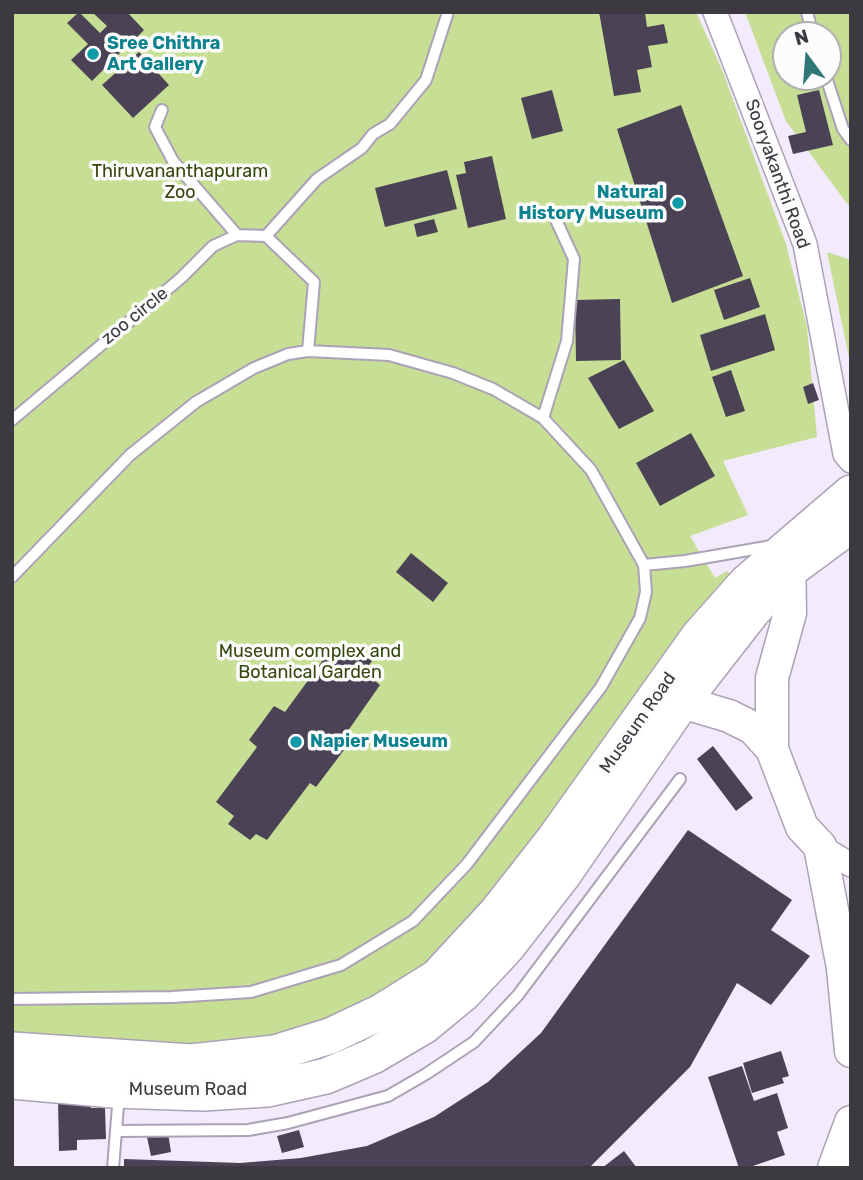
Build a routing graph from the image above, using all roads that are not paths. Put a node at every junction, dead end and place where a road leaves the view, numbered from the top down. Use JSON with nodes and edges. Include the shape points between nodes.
{"nodes":[{"id":1,"x":448,"y":12,"type":"edge"},
{"id":2,"x":715,"y":12,"type":"edge"},
{"id":3,"x":831,"y":91,"type":"edge"},
{"id":4,"x":162,"y":110,"type":"dead end"},
{"id":5,"x":851,"y":139,"type":"edge"},
{"id":6,"x":556,"y":220,"type":"dead end"},
{"id":7,"x":237,"y":235,"type":"junction"},
{"id":8,"x":266,"y":236,"type":"junction"},
{"id":9,"x":308,"y":351,"type":"junction"},
{"id":10,"x":543,"y":418,"type":"junction"},
{"id":11,"x":12,"y":420,"type":"edge"},
{"id":12,"x":851,"y":461,"type":"edge"},
{"id":13,"x":851,"y":493,"type":"edge"},
{"id":14,"x":851,"y":525,"type":"edge"},
{"id":15,"x":795,"y":557,"type":"junction"},
{"id":16,"x":644,"y":565,"type":"junction"},
{"id":17,"x":12,"y":577,"type":"edge"},
{"id":18,"x":682,"y":702,"type":"junction"},
{"id":19,"x":772,"y":749,"type":"junction"},
{"id":20,"x":680,"y":779,"type":"dead end"},
{"id":21,"x":820,"y":846,"type":"junction"},
{"id":22,"x":851,"y":865,"type":"edge"},
{"id":23,"x":847,"y":970,"type":"edge"},
{"id":24,"x":454,"y":982,"type":"junction"},
{"id":25,"x":12,"y":999,"type":"edge"},
{"id":26,"x":12,"y":1050,"type":"edge"},
{"id":27,"x":851,"y":1051,"type":"edge"},
{"id":28,"x":12,"y":1081,"type":"edge"},
{"id":29,"x":120,"y":1090,"type":"junction"},
{"id":30,"x":851,"y":1122,"type":"edge"},
{"id":31,"x":116,"y":1131,"type":"junction"},
{"id":32,"x":113,"y":1168,"type":"edge"},
{"id":33,"x":835,"y":1168,"type":"edge"}],
"edges":[{"from":1,"to":8,"type":"lane","via":[[426,80],[390,124],[317,180]]},
{"from":2,"to":12,"type":"street","name":"Sooryakanthi Road","via":[[805,244],[845,454]]},
{"from":3,"to":5,"type":"lane"},
{"from":4,"to":7,"type":"lane","via":[[155,127],[173,161]]},
{"from":6,"to":10,"type":"lane","via":[[574,259],[567,341]]},
{"from":7,"to":8,"type":"lane"},
{"from":7,"to":11,"type":"lane","name":"zoo circle","via":[[213,246]]},
{"from":8,"to":9,"type":"lane","via":[[314,282]]},
{"from":9,"to":10,"type":"lane","via":[[389,355],[453,373],[493,389]]},
{"from":9,"to":17,"type":"lane","via":[[254,368],[196,402],[130,455]]},
{"from":10,"to":16,"type":"lane","via":[[591,470]]},
{"from":13,"to":15,"type":"main road","name":"Museum Road"},
{"from":14,"to":15,"type":"main road","name":"Museum Road"},
{"from":15,"to":16,"type":"lane"},
{"from":15,"to":18,"type":"main road","name":"Museum Road"},
{"from":15,"to":19,"type":"street","via":[[790,613],[772,678]]},
{"from":15,"to":21,"type":"street","via":[[808,620],[789,701],[794,748],[821,821]]},
{"from":15,"to":24,"type":"main road","name":"Museum Road","via":[[739,590],[699,636],[497,912]]},
{"from":16,"to":25,"type":"lane","via":[[646,592],[640,618],[600,687],[467,864],[413,921],[341,965],[251,992]]},
{"from":18,"to":19,"type":"street","via":[[754,728]]},
{"from":18,"to":24,"type":"main road","name":"Museum Road","via":[[508,947]]},
{"from":19,"to":21,"type":"street","via":[[802,827]]},
{"from":20,"to":31,"type":"lane","via":[[518,995],[474,1042],[426,1074],[388,1096],[289,1123],[248,1130]]},
{"from":21,"to":22,"type":"street"},
{"from":21,"to":23,"type":"street"},
{"from":23,"to":27,"type":"street"},
{"from":24,"to":26,"type":"main road","name":"Museum Road","via":[[330,1036],[275,1053],[191,1062]]},
{"from":24,"to":29,"type":"main road","name":"Museum Road","via":[[424,1026],[326,1076],[268,1088],[203,1093]]},
{"from":28,"to":29,"type":"main road","name":"Museum Road"},
{"from":29,"to":31,"type":"lane"},
{"from":30,"to":33,"type":"street"},
{"from":31,"to":32,"type":"lane"}]}
